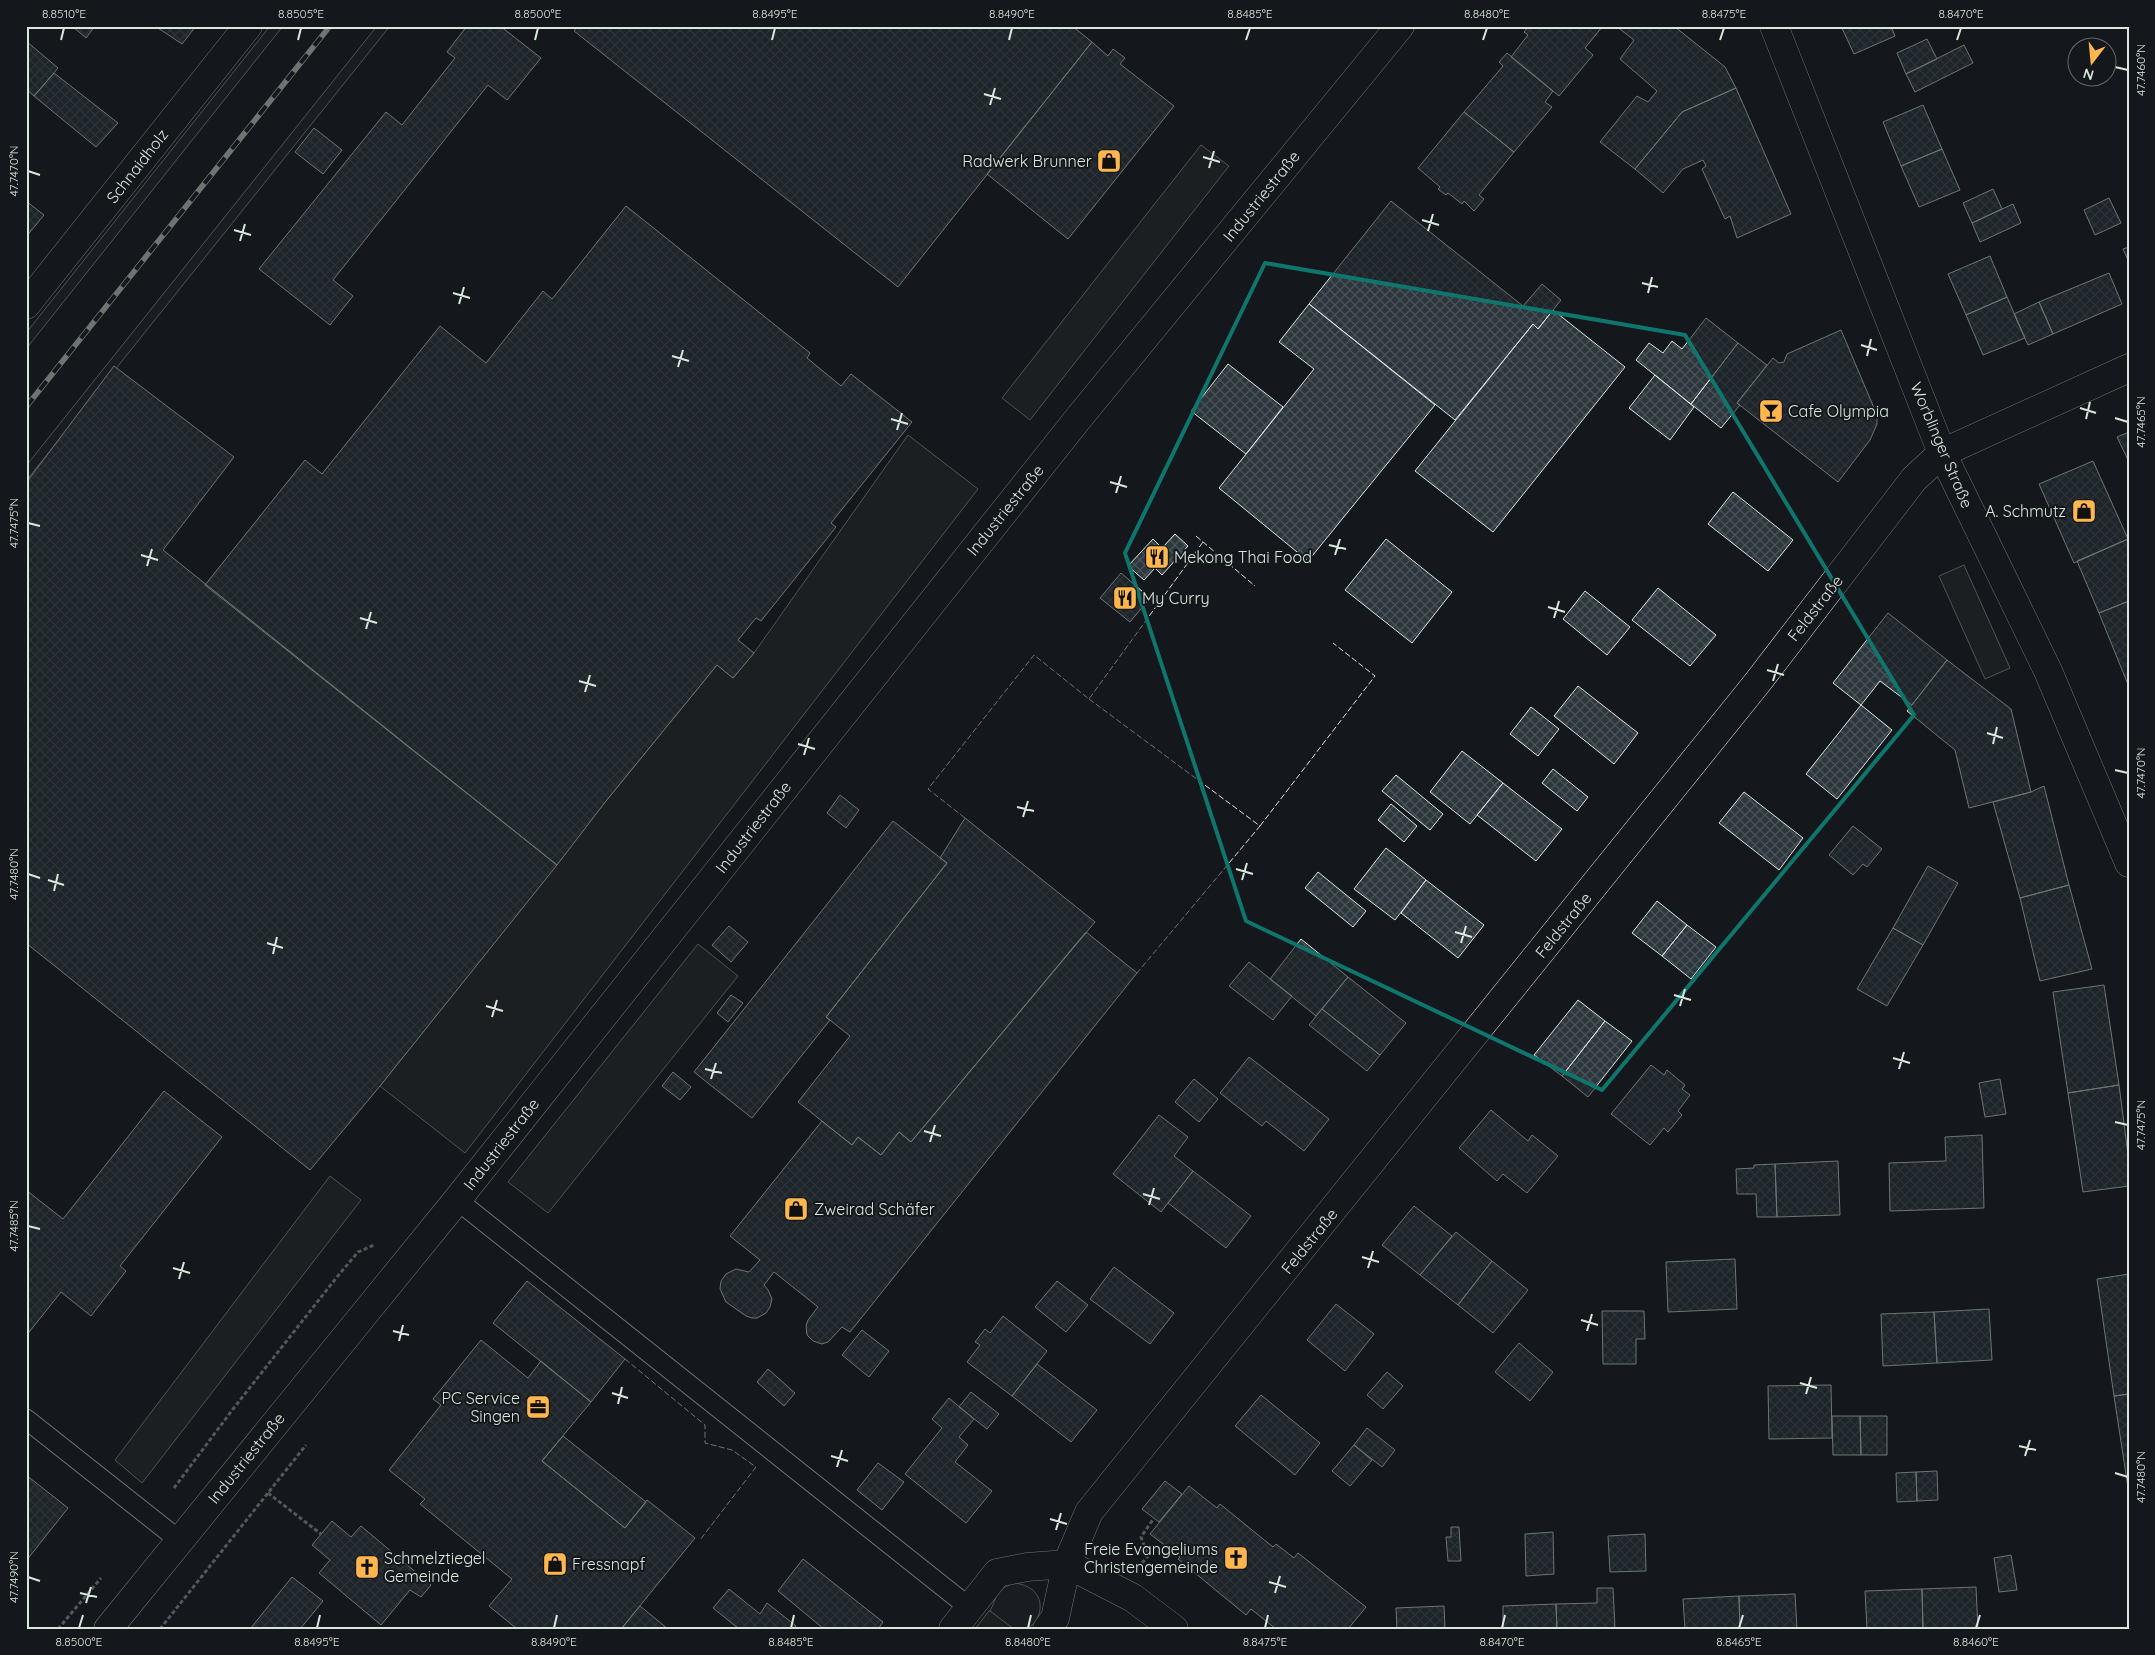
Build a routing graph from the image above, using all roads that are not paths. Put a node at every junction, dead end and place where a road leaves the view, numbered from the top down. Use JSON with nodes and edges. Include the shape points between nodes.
{"nodes":[{"id":1,"x":248,"y":26,"type":"edge"},
{"id":2,"x":1400,"y":26,"type":"edge"},
{"id":3,"x":1764,"y":26,"type":"edge"},
{"id":4,"x":1779,"y":37,"type":"edge"},
{"id":5,"x":26,"y":305,"type":"edge"},
{"id":6,"x":2129,"y":368,"type":"edge"},
{"id":7,"x":1942,"y":453,"type":"junction"},
{"id":8,"x":2127,"y":855,"type":"edge"},
{"id":9,"x":457,"y":1200,"type":"junction"},
{"id":10,"x":26,"y":1419,"type":"edge"},
{"id":11,"x":179,"y":1540,"type":"junction"},
{"id":12,"x":1067,"y":1564,"type":"junction"},
{"id":13,"x":970,"y":1608,"type":"junction"},
{"id":14,"x":108,"y":1629,"type":"edge"},
{"id":15,"x":953,"y":1629,"type":"edge"},
{"id":16,"x":1047,"y":1629,"type":"edge"},
{"id":17,"x":1174,"y":1629,"type":"edge"}],
"edges":[{"from":1,"to":5,"type":"street","name":"Schnaidholz"},
{"from":2,"to":9,"type":"street","name":"Industriestraße","via":[[1077,420]]},
{"from":3,"to":4,"type":"lane","name":"Worblinger Straße"},
{"from":4,"to":7,"type":"street","name":"Worblinger Straße"},
{"from":6,"to":7,"type":"street","name":"Feldstraße"},
{"from":7,"to":8,"type":"street","name":"Worblinger Straße","via":[[2048,670]]},
{"from":7,"to":12,"type":"street","name":"Feldstraße","via":[[1914,479],[1750,691],[1088,1512]]},
{"from":9,"to":11,"type":"street","name":"Industriestraße"},
{"from":9,"to":13,"type":"lane"},
{"from":10,"to":11,"type":"lane"},
{"from":11,"to":14,"type":"street","name":"Industriestraße"},
{"from":12,"to":13,"type":"street","via":[[1027,1567],[997,1574]]},
{"from":12,"to":16,"type":"street","name":"Feldstraße","via":[[1055,1618]]},
{"from":12,"to":17,"type":"street","via":[[1133,1598]]},
{"from":13,"to":15,"type":"street"}]}
